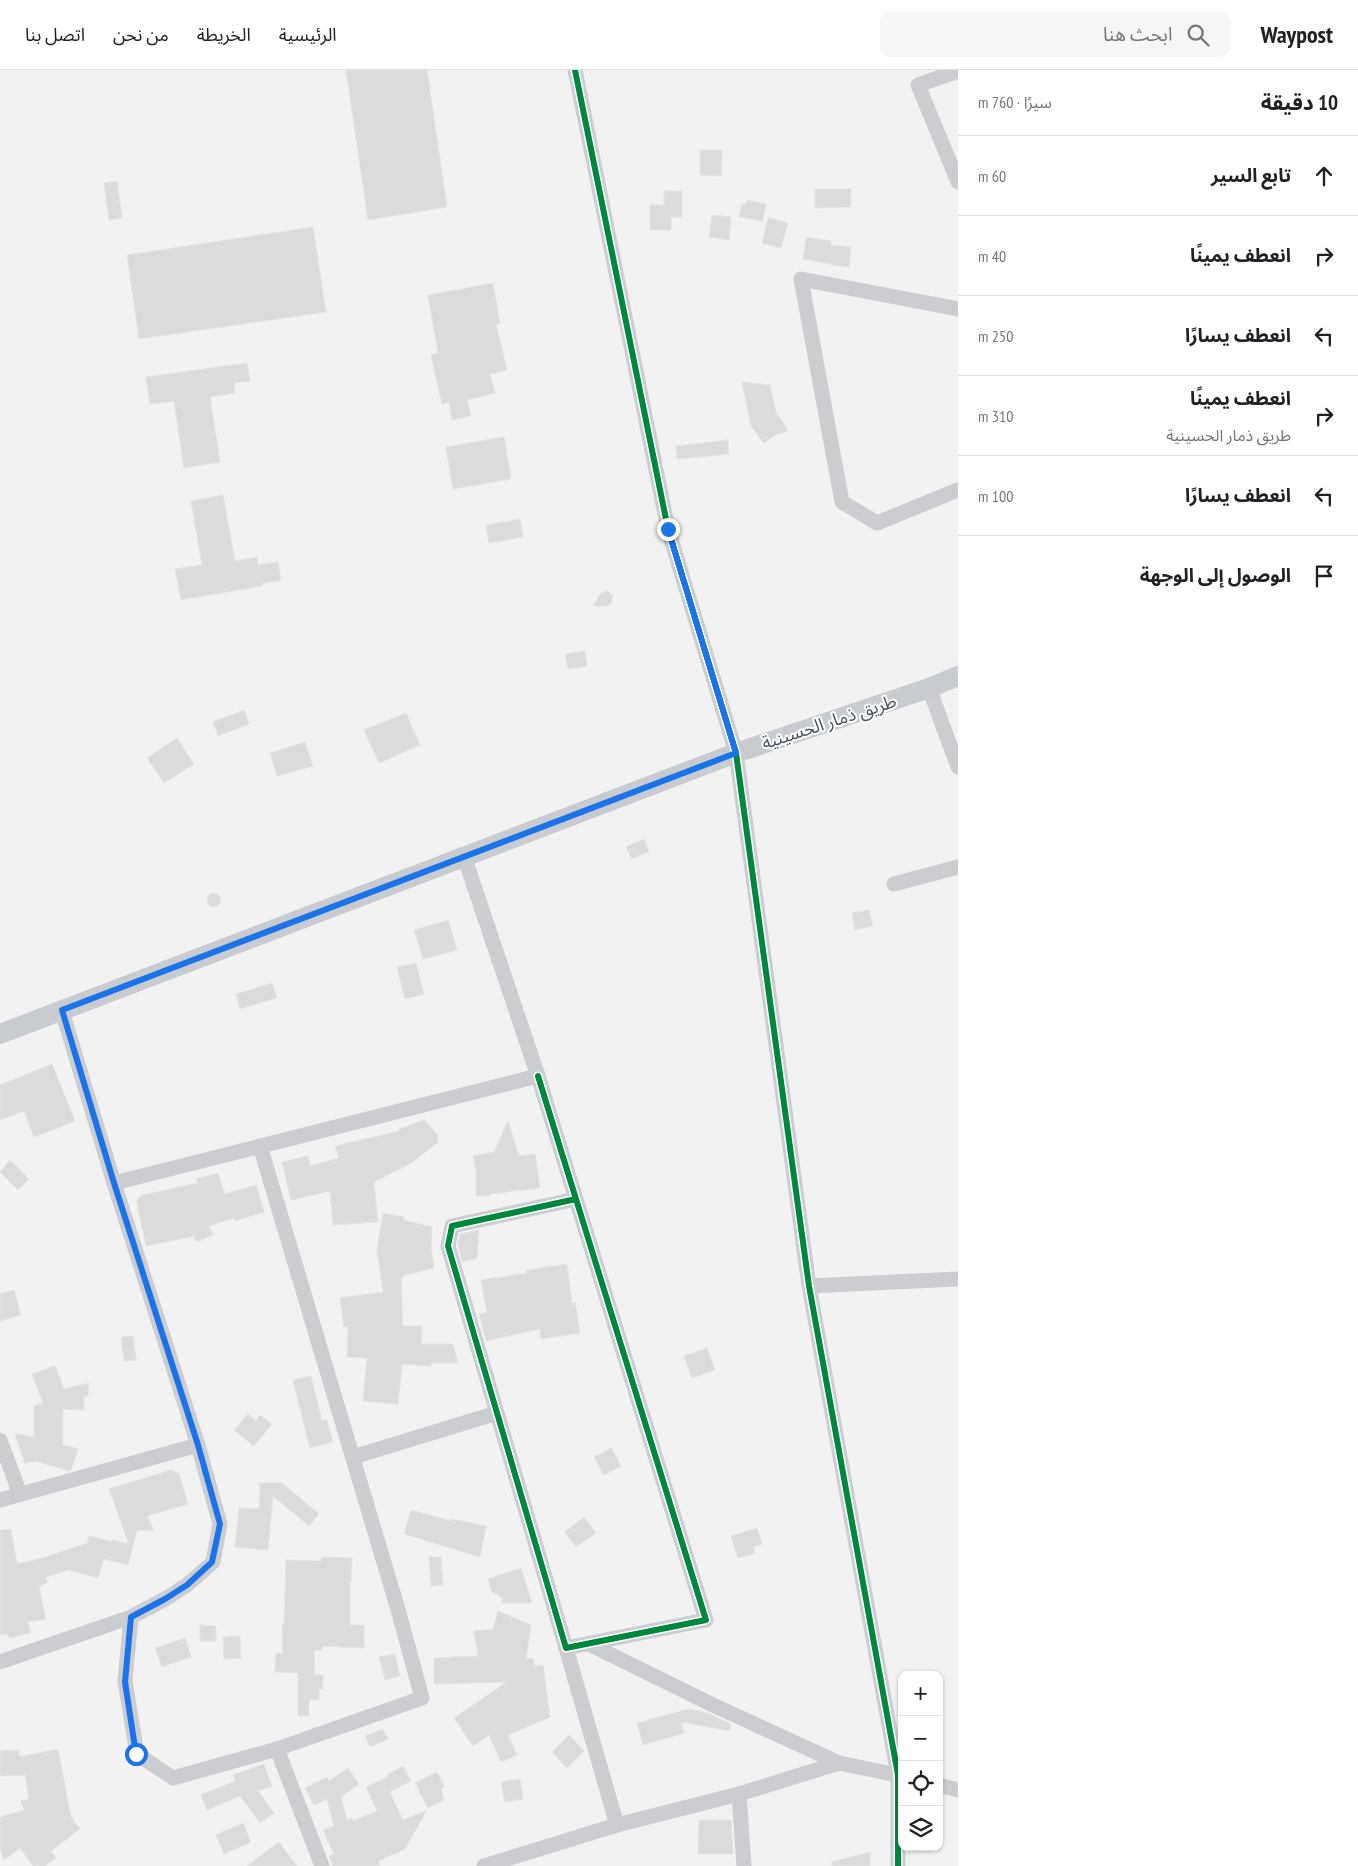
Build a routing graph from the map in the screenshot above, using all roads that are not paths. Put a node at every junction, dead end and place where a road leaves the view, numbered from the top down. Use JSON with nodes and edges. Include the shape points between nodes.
{"nodes":[{"id":1,"x":575,"y":70,"type":"edge"},
{"id":2,"x":958,"y":72,"type":"edge"},
{"id":3,"x":958,"y":182,"type":"edge"},
{"id":4,"x":958,"y":309,"type":"edge"},
{"id":5,"x":958,"y":490,"type":"edge"},
{"id":6,"x":958,"y":676,"type":"edge"},
{"id":7,"x":929,"y":688,"type":"junction"},
{"id":8,"x":736,"y":753,"type":"junction"},
{"id":9,"x":958,"y":767,"type":"edge"},
{"id":10,"x":464,"y":856,"type":"junction"},
{"id":11,"x":958,"y":867,"type":"edge"},
{"id":12,"x":894,"y":884,"type":"dead end"},
{"id":13,"x":62,"y":1010,"type":"junction"},
{"id":14,"x":0,"y":1034,"type":"edge"},
{"id":15,"x":538,"y":1076,"type":"junction"},
{"id":16,"x":260,"y":1146,"type":"junction"},
{"id":17,"x":114,"y":1183,"type":"junction"},
{"id":18,"x":576,"y":1199,"type":"junction"},
{"id":19,"x":958,"y":1280,"type":"edge"},
{"id":20,"x":809,"y":1286,"type":"junction"},
{"id":21,"x":497,"y":1413,"type":"junction"},
{"id":22,"x":0,"y":1440,"type":"edge"},
{"id":23,"x":198,"y":1445,"type":"junction"},
{"id":24,"x":353,"y":1457,"type":"junction"},
{"id":25,"x":20,"y":1494,"type":"junction"},
{"id":26,"x":0,"y":1500,"type":"edge"},
{"id":27,"x":131,"y":1617,"type":"junction"},
{"id":28,"x":589,"y":1644,"type":"junction"},
{"id":29,"x":566,"y":1648,"type":"junction"},
{"id":30,"x":0,"y":1662,"type":"edge"},
{"id":31,"x":277,"y":1749,"type":"junction"},
{"id":32,"x":838,"y":1763,"type":"junction"},
{"id":33,"x":898,"y":1765,"type":"edge"},
{"id":34,"x":898,"y":1776,"type":"edge"},
{"id":35,"x":943,"y":1786,"type":"edge"},
{"id":36,"x":958,"y":1790,"type":"edge"},
{"id":37,"x":739,"y":1794,"type":"junction"},
{"id":38,"x":899,"y":1806,"type":"edge"},
{"id":39,"x":616,"y":1825,"type":"junction"},
{"id":40,"x":322,"y":1866,"type":"edge"},
{"id":41,"x":484,"y":1866,"type":"edge"},
{"id":42,"x":744,"y":1866,"type":"edge"},
{"id":43,"x":898,"y":1866,"type":"edge"}],
"edges":[{"from":1,"to":8,"type":"street","via":[[668,529]]},
{"from":2,"to":3,"type":"street","via":[[918,85]]},
{"from":4,"to":5,"type":"street","via":[[801,278],[842,502],[877,523]]},
{"from":6,"to":7,"type":"main road","name":"طريق ذمار الحسينية"},
{"from":7,"to":8,"type":"main road","name":"طريق ذمار الحسينية"},
{"from":7,"to":9,"type":"street"},
{"from":8,"to":10,"type":"main road","name":"طريق ذمار الحسينية"},
{"from":8,"to":20,"type":"street"},
{"from":10,"to":13,"type":"main road","name":"طريق ذمار الحسينية"},
{"from":10,"to":15,"type":"street"},
{"from":11,"to":12,"type":"street"},
{"from":13,"to":14,"type":"main road","name":"طريق ذمار الحسينية"},
{"from":13,"to":17,"type":"street"},
{"from":15,"to":16,"type":"street"},
{"from":15,"to":18,"type":"street"},
{"from":16,"to":17,"type":"street"},
{"from":16,"to":24,"type":"street"},
{"from":17,"to":23,"type":"street"},
{"from":18,"to":21,"type":"street","via":[[452,1226],[448,1246]]},
{"from":18,"to":28,"type":"street","via":[[706,1620]]},
{"from":19,"to":20,"type":"street"},
{"from":20,"to":33,"type":"street"},
{"from":21,"to":24,"type":"street"},
{"from":21,"to":29,"type":"street"},
{"from":22,"to":25,"type":"street"},
{"from":23,"to":25,"type":"street"},
{"from":23,"to":27,"type":"street","via":[[220,1524],[212,1562],[187,1585]]},
{"from":24,"to":31,"type":"street","via":[[422,1698]]},
{"from":25,"to":26,"type":"street"},
{"from":27,"to":30,"type":"street"},
{"from":27,"to":31,"type":"street","via":[[125,1682],[136,1754],[173,1778]]},
{"from":28,"to":29,"type":"street"},
{"from":28,"to":32,"type":"street"},
{"from":29,"to":39,"type":"street"},
{"from":31,"to":40,"type":"street"},
{"from":32,"to":34,"type":"street"},
{"from":32,"to":37,"type":"street"},
{"from":35,"to":36,"type":"street"},
{"from":37,"to":39,"type":"street"},
{"from":37,"to":42,"type":"street"},
{"from":38,"to":43,"type":"street"},
{"from":39,"to":41,"type":"street"}]}
